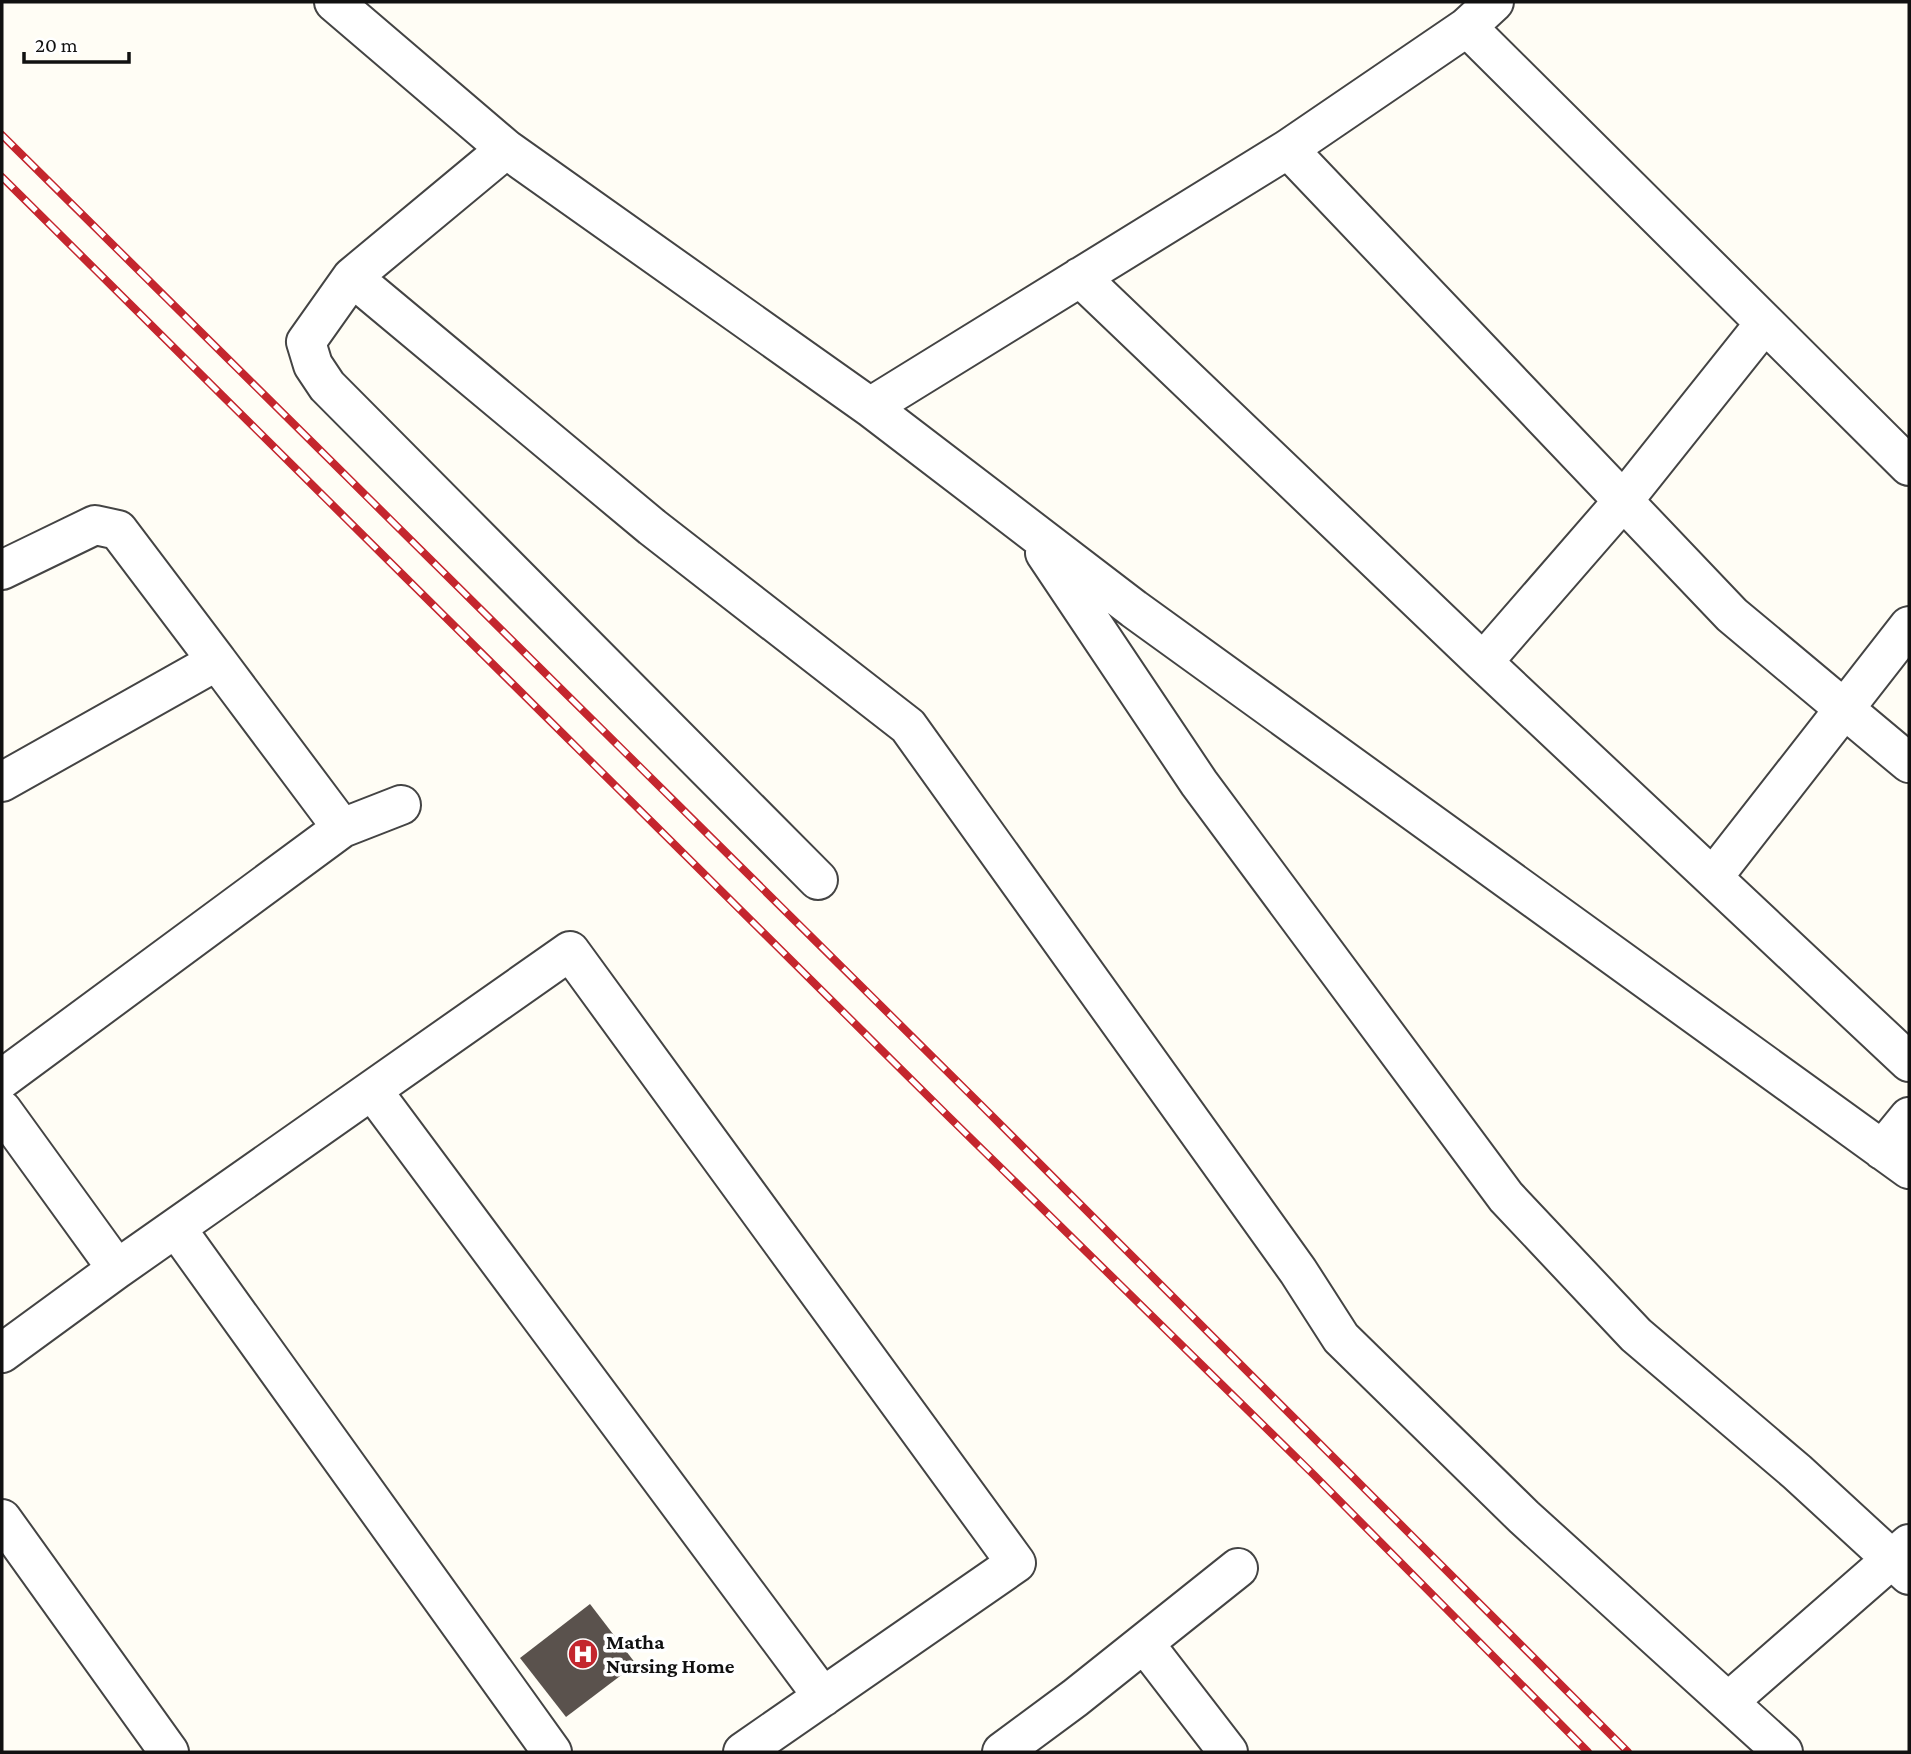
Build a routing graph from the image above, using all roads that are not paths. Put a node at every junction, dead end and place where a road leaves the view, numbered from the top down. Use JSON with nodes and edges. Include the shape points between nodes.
{"nodes":[{"id":1,"x":334,"y":2,"type":"edge"},
{"id":2,"x":1481,"y":15,"type":"edge"},
{"id":3,"x":506,"y":149,"type":"junction"},
{"id":4,"x":1288,"y":149,"type":"junction"},
{"id":5,"x":352,"y":277,"type":"junction"},
{"id":6,"x":1080,"y":277,"type":"junction"},
{"id":7,"x":1765,"y":323,"type":"junction"},
{"id":8,"x":870,"y":407,"type":"junction"},
{"id":9,"x":1909,"y":466,"type":"edge"},
{"id":10,"x":1623,"y":501,"type":"junction"},
{"id":11,"x":1028,"y":528,"type":"junction"},
{"id":12,"x":2,"y":570,"type":"edge"},
{"id":13,"x":1909,"y":626,"type":"edge"},
{"id":14,"x":217,"y":662,"type":"junction"},
{"id":15,"x":1483,"y":662,"type":"junction"},
{"id":16,"x":1845,"y":709,"type":"junction"},
{"id":17,"x":1909,"y":763,"type":"edge"},
{"id":18,"x":2,"y":782,"type":"edge"},
{"id":19,"x":401,"y":805,"type":"dead end"},
{"id":20,"x":342,"y":828,"type":"junction"},
{"id":21,"x":1713,"y":877,"type":"junction"},
{"id":22,"x":818,"y":880,"type":"dead end"},
{"id":23,"x":1909,"y":1062,"type":"edge"},
{"id":24,"x":2,"y":1079,"type":"edge"},
{"id":25,"x":372,"y":1090,"type":"junction"},
{"id":26,"x":2,"y":1110,"type":"edge"},
{"id":27,"x":1909,"y":1117,"type":"edge"},
{"id":28,"x":1896,"y":1159,"type":"edge"},
{"id":29,"x":176,"y":1228,"type":"junction"},
{"id":30,"x":117,"y":1269,"type":"junction"},
{"id":31,"x":2,"y":1353,"type":"edge"},
{"id":32,"x":2,"y":1519,"type":"edge"},
{"id":33,"x":1903,"y":1559,"type":"edge"},
{"id":34,"x":1238,"y":1568,"type":"dead end"},
{"id":35,"x":1144,"y":1643,"type":"junction"},
{"id":36,"x":823,"y":1697,"type":"junction"},
{"id":37,"x":1728,"y":1702,"type":"junction"},
{"id":38,"x":169,"y":1752,"type":"edge"},
{"id":39,"x":552,"y":1752,"type":"edge"},
{"id":40,"x":743,"y":1752,"type":"edge"},
{"id":41,"x":1002,"y":1752,"type":"edge"},
{"id":42,"x":1228,"y":1752,"type":"edge"},
{"id":43,"x":1783,"y":1752,"type":"edge"}],
"edges":[{"from":1,"to":3,"type":"street"},
{"from":2,"to":4,"type":"street"},
{"from":2,"to":7,"type":"street"},
{"from":3,"to":5,"type":"street"},
{"from":3,"to":8,"type":"street"},
{"from":4,"to":6,"type":"street"},
{"from":4,"to":10,"type":"street"},
{"from":5,"to":22,"type":"street","via":[[306,342],[313,365],[327,386]]},
{"from":5,"to":37,"type":"street","via":[[652,527],[908,726],[1298,1271],[1341,1338],[1524,1517]]},
{"from":6,"to":8,"type":"street"},
{"from":6,"to":15,"type":"street"},
{"from":7,"to":9,"type":"street"},
{"from":7,"to":10,"type":"street"},
{"from":8,"to":11,"type":"street"},
{"from":10,"to":15,"type":"street"},
{"from":10,"to":16,"type":"street","via":[[1732,615]]},
{"from":11,"to":28,"type":"street"},
{"from":11,"to":33,"type":"street","via":[[1199,783],[1506,1197],[1636,1335]]},
{"from":12,"to":14,"type":"street","via":[[95,525],[118,530]]},
{"from":13,"to":16,"type":"street"},
{"from":14,"to":18,"type":"street"},
{"from":14,"to":20,"type":"street"},
{"from":15,"to":21,"type":"street"},
{"from":16,"to":17,"type":"street"},
{"from":16,"to":21,"type":"street"},
{"from":19,"to":20,"type":"street"},
{"from":20,"to":24,"type":"street"},
{"from":21,"to":23,"type":"street"},
{"from":25,"to":29,"type":"street"},
{"from":25,"to":36,"type":"street"},
{"from":25,"to":36,"type":"street","via":[[570,951],[1016,1563]]},
{"from":26,"to":30,"type":"street"},
{"from":27,"to":28,"type":"street"},
{"from":29,"to":30,"type":"street"},
{"from":29,"to":39,"type":"street"},
{"from":30,"to":31,"type":"street"},
{"from":32,"to":38,"type":"street"},
{"from":33,"to":37,"type":"street"},
{"from":34,"to":35,"type":"street"},
{"from":35,"to":41,"type":"street"},
{"from":35,"to":42,"type":"street"},
{"from":36,"to":40,"type":"street"},
{"from":37,"to":43,"type":"street"}]}
